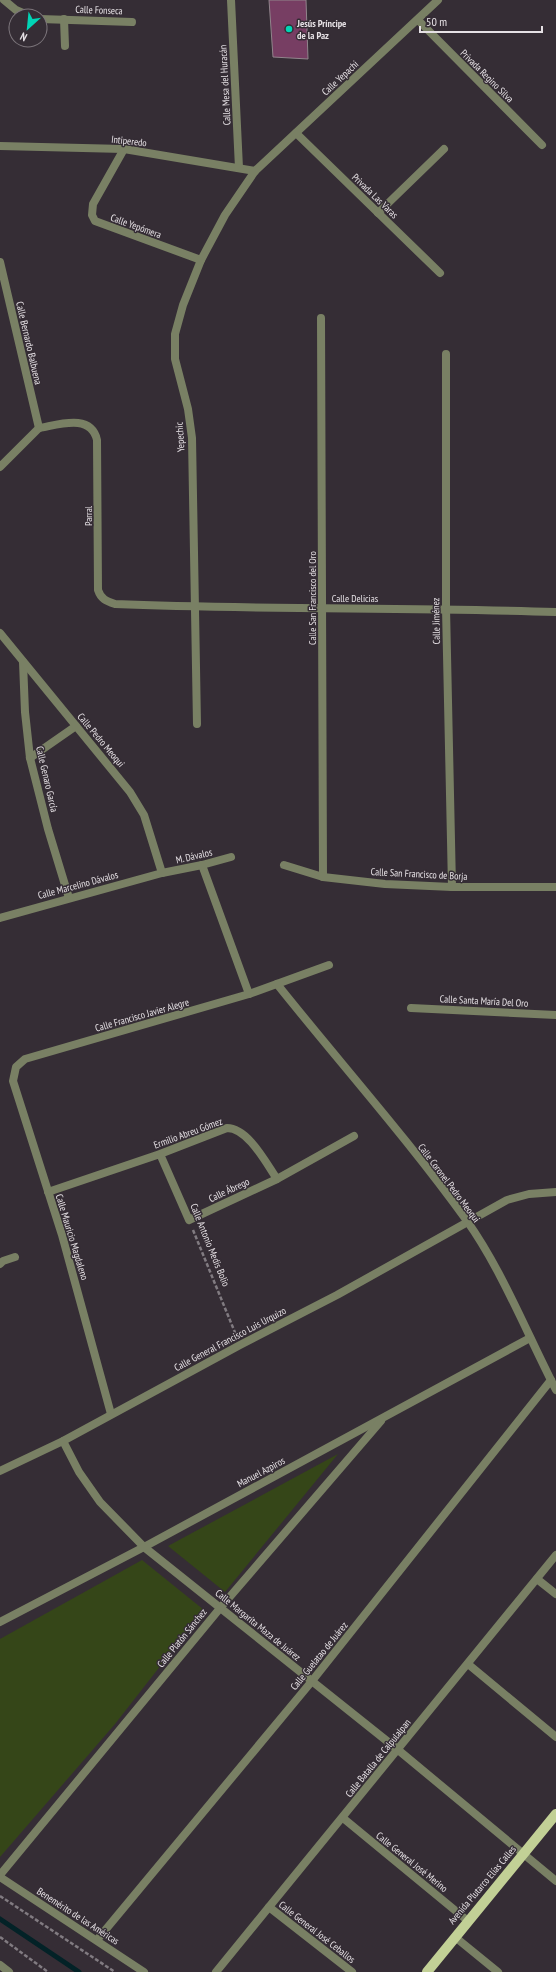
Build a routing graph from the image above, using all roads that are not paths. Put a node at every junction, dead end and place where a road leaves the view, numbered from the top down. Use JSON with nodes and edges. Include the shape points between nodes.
{"nodes":[{"id":1,"x":4,"y":0,"type":"edge"},
{"id":2,"x":231,"y":0,"type":"edge"},
{"id":3,"x":438,"y":0,"type":"edge"},
{"id":4,"x":14,"y":8,"type":"edge"},
{"id":5,"x":48,"y":19,"type":"edge"},
{"id":6,"x":64,"y":19,"type":"junction"},
{"id":7,"x":418,"y":20,"type":"junction"},
{"id":8,"x":132,"y":22,"type":"dead end"},
{"id":9,"x":65,"y":46,"type":"dead end"},
{"id":10,"x":296,"y":133,"type":"junction"},
{"id":11,"x":542,"y":145,"type":"dead end"},
{"id":12,"x":0,"y":146,"type":"edge"},
{"id":13,"x":124,"y":148,"type":"junction"},
{"id":14,"x":444,"y":149,"type":"dead end"},
{"id":15,"x":239,"y":168,"type":"junction"},
{"id":16,"x":255,"y":171,"type":"junction"},
{"id":17,"x":378,"y":214,"type":"junction"},
{"id":18,"x":201,"y":260,"type":"junction"},
{"id":19,"x":0,"y":262,"type":"edge"},
{"id":20,"x":440,"y":273,"type":"dead end"},
{"id":21,"x":2,"y":280,"type":"edge"},
{"id":22,"x":321,"y":318,"type":"dead end"},
{"id":23,"x":446,"y":354,"type":"dead end"},
{"id":24,"x":39,"y":428,"type":"junction"},
{"id":25,"x":0,"y":467,"type":"edge"},
{"id":26,"x":106,"y":601,"type":"joint"},
{"id":27,"x":195,"y":607,"type":"junction"},
{"id":28,"x":322,"y":608,"type":"junction"},
{"id":29,"x":446,"y":608,"type":"junction"},
{"id":30,"x":556,"y":612,"type":"edge"},
{"id":31,"x":0,"y":633,"type":"edge"},
{"id":32,"x":23,"y":662,"type":"junction"},
{"id":33,"x":197,"y":724,"type":"dead end"},
{"id":34,"x":76,"y":726,"type":"junction"},
{"id":35,"x":30,"y":758,"type":"junction"},
{"id":36,"x":231,"y":857,"type":"dead end"},
{"id":37,"x":202,"y":865,"type":"junction"},
{"id":38,"x":284,"y":865,"type":"dead end"},
{"id":39,"x":162,"y":873,"type":"junction"},
{"id":40,"x":323,"y":877,"type":"junction"},
{"id":41,"x":452,"y":887,"type":"junction"},
{"id":42,"x":556,"y":887,"type":"edge"},
{"id":43,"x":69,"y":898,"type":"junction"},
{"id":44,"x":0,"y":918,"type":"edge"},
{"id":45,"x":329,"y":965,"type":"dead end"},
{"id":46,"x":276,"y":984,"type":"junction"},
{"id":47,"x":249,"y":994,"type":"junction"},
{"id":48,"x":411,"y":1008,"type":"dead end"},
{"id":49,"x":556,"y":1015,"type":"edge"},
{"id":50,"x":16,"y":1067,"type":"joint"},
{"id":51,"x":354,"y":1136,"type":"dead end"},
{"id":52,"x":160,"y":1154,"type":"junction"},
{"id":53,"x":277,"y":1179,"type":"junction"},
{"id":54,"x":48,"y":1192,"type":"junction"},
{"id":55,"x":556,"y":1192,"type":"edge"},
{"id":56,"x":190,"y":1220,"type":"joint"},
{"id":57,"x":467,"y":1222,"type":"junction"},
{"id":58,"x":15,"y":1257,"type":"dead end"},
{"id":59,"x":0,"y":1264,"type":"edge"},
{"id":60,"x":530,"y":1338,"type":"junction"},
{"id":61,"x":551,"y":1380,"type":"junction"},
{"id":62,"x":556,"y":1390,"type":"edge"},
{"id":63,"x":111,"y":1414,"type":"junction"},
{"id":64,"x":384,"y":1418,"type":"junction"},
{"id":65,"x":63,"y":1441,"type":"junction"},
{"id":66,"x":0,"y":1471,"type":"edge"},
{"id":67,"x":144,"y":1547,"type":"junction"},
{"id":68,"x":556,"y":1555,"type":"edge"},
{"id":69,"x":537,"y":1579,"type":"junction"},
{"id":70,"x":556,"y":1594,"type":"edge"},
{"id":71,"x":220,"y":1607,"type":"junction"},
{"id":72,"x":0,"y":1622,"type":"edge"},
{"id":73,"x":468,"y":1664,"type":"junction"},
{"id":74,"x":312,"y":1681,"type":"junction"},
{"id":75,"x":556,"y":1737,"type":"edge"},
{"id":76,"x":397,"y":1750,"type":"junction"},
{"id":77,"x":556,"y":1814,"type":"edge"},
{"id":78,"x":343,"y":1818,"type":"junction"},
{"id":79,"x":523,"y":1854,"type":"junction"},
{"id":80,"x":0,"y":1876,"type":"edge"},
{"id":81,"x":556,"y":1881,"type":"edge"},
{"id":82,"x":269,"y":1907,"type":"junction"},
{"id":83,"x":468,"y":1921,"type":"junction"},
{"id":84,"x":455,"y":1937,"type":"junction"},
{"id":85,"x":97,"y":1940,"type":"junction"},
{"id":86,"x":0,"y":1965,"type":"edge"},
{"id":87,"x":9,"y":1972,"type":"edge"},
{"id":88,"x":144,"y":1972,"type":"edge"},
{"id":89,"x":216,"y":1972,"type":"edge"},
{"id":90,"x":352,"y":1972,"type":"edge"},
{"id":91,"x":427,"y":1972,"type":"edge"},
{"id":92,"x":498,"y":1972,"type":"edge"}],
"edges":[{"from":1,"to":4,"type":"street"},
{"from":2,"to":15,"type":"street","name":"Calle Mesa del Huracán"},
{"from":3,"to":7,"type":"street","name":"Calle Yepachi"},
{"from":5,"to":6,"type":"street","name":"Calle Fonseca"},
{"from":6,"to":8,"type":"street","name":"Calle Fonseca"},
{"from":6,"to":9,"type":"street","name":"Calle Fonseca"},
{"from":7,"to":10,"type":"street","name":"Calle Yepachi"},
{"from":7,"to":11,"type":"street","name":"Privada Regino Silva"},
{"from":10,"to":16,"type":"street","name":"Calle Yepachi"},
{"from":10,"to":17,"type":"street","name":"Privada Las Varas"},
{"from":12,"to":13,"type":"street","name":"Intiperedo"},
{"from":13,"to":15,"type":"street","name":"Intiperedo"},
{"from":13,"to":18,"type":"street","name":"Calle Yepómera","via":[[93,204],[92,215],[95,221]]},
{"from":14,"to":17,"type":"street"},
{"from":15,"to":16,"type":"street","name":"Intiperedo"},
{"from":16,"to":18,"type":"street","name":"Yepechic"},
{"from":17,"to":20,"type":"street","name":"Privada Las Varas"},
{"from":18,"to":27,"type":"street","name":"Yepechic","via":[[175,334],[175,359],[188,409],[192,438]]},
{"from":19,"to":21,"type":"street","name":"Calle Bernardo Balbuena"},
{"from":21,"to":24,"type":"street","name":"Calle Bernardo Balbuena"},
{"from":22,"to":28,"type":"street","name":"Calle San Francisco del Oro"},
{"from":23,"to":29,"type":"street","name":"Calle Jiménez"},
{"from":24,"to":25,"type":"street"},
{"from":24,"to":26,"type":"street","name":"Parral","via":[[82,423],[92,429],[97,440],[98,590]]},
{"from":26,"to":27,"type":"street","name":"Calle Delicias","via":[[115,604]]},
{"from":27,"to":28,"type":"street","name":"Calle Delicias"},
{"from":27,"to":33,"type":"street","name":"Yepechic"},
{"from":28,"to":29,"type":"street","name":"Calle Delicias"},
{"from":28,"to":40,"type":"street","name":"Calle San Francisco del Oro"},
{"from":29,"to":30,"type":"street","name":"Calle Delicias"},
{"from":29,"to":41,"type":"street","name":"Calle Jiménez"},
{"from":31,"to":32,"type":"street","name":"Calle Pedro Meoqui"},
{"from":32,"to":34,"type":"street","name":"Calle Pedro Meoqui"},
{"from":32,"to":35,"type":"street","name":"Calle Genaro García"},
{"from":34,"to":35,"type":"street"},
{"from":34,"to":39,"type":"street","name":"Calle Pedro Meoqui","via":[[130,792],[144,815]]},
{"from":35,"to":43,"type":"street","name":"Calle Genaro García"},
{"from":36,"to":37,"type":"street","name":"M. Dávalos"},
{"from":37,"to":39,"type":"street","name":"M. Dávalos"},
{"from":37,"to":47,"type":"street"},
{"from":38,"to":40,"type":"street","name":"Calle San Francisco de Borja"},
{"from":39,"to":43,"type":"street","name":"Calle Marcelino Dávalos"},
{"from":40,"to":41,"type":"street","name":"Calle San Francisco de Borja","via":[[385,884]]},
{"from":41,"to":42,"type":"street","name":"Calle San Francisco de Borja"},
{"from":43,"to":44,"type":"street","name":"Calle Marcelino Dávalos"},
{"from":45,"to":46,"type":"street"},
{"from":46,"to":47,"type":"street","name":"Calle Francisco Javier Alegre"},
{"from":46,"to":57,"type":"street","name":"Calle Coronel Pedro Meoqui","via":[[388,1120]]},
{"from":47,"to":50,"type":"street","name":"Calle Francisco Javier Alegre","via":[[25,1059]]},
{"from":48,"to":49,"type":"street","name":"Calle Santa María Del Oro"},
{"from":50,"to":54,"type":"street","name":"Calle Mauricio Magdaleno","via":[[13,1081]]},
{"from":51,"to":53,"type":"street"},
{"from":52,"to":53,"type":"street","name":"Ermilio Abreu Gómez","via":[[232,1128],[246,1136]]},
{"from":52,"to":54,"type":"street","name":"Ermilio Abreu Gómez"},
{"from":52,"to":56,"type":"street","name":"Calle Antonio Medis Bolio"},
{"from":53,"to":56,"type":"street","name":"Calle Ábrego"},
{"from":54,"to":63,"type":"street","name":"Calle Mauricio Magdaleno"},
{"from":55,"to":57,"type":"street","name":"Calle General Francisco Luis Urquizo","via":[[528,1194],[507,1200]]},
{"from":57,"to":60,"type":"street","name":"Calle Coronel Pedro Meoqui","via":[[493,1264]]},
{"from":57,"to":63,"type":"street","name":"Calle General Francisco Luis Urquizo","via":[[338,1295],[240,1344]]},
{"from":58,"to":59,"type":"street"},
{"from":60,"to":61,"type":"street","name":"Calle Coronel Pedro Meoqui"},
{"from":60,"to":64,"type":"street","name":"Manuel Azpiros"},
{"from":61,"to":62,"type":"street","name":"Calle Coronel Pedro Meoqui"},
{"from":61,"to":74,"type":"street","name":"Calle Guelatao de Juárez"},
{"from":63,"to":65,"type":"street","name":"Calle General Francisco Luis Urquizo"},
{"from":64,"to":67,"type":"street","name":"Manuel Azpiros"},
{"from":64,"to":71,"type":"street","name":"Calle Platón Sánchez"},
{"from":65,"to":66,"type":"street","name":"Calle General Francisco Luis Urquizo"},
{"from":65,"to":67,"type":"street","name":"Calle Margarita Maza de Juárez","via":[[79,1472],[100,1502]]},
{"from":67,"to":71,"type":"street","name":"Calle Margarita Maza de Juárez"},
{"from":67,"to":72,"type":"street","name":"Manuel Azpiros"},
{"from":68,"to":69,"type":"street","name":"Calle Batalla de Calpulalpan"},
{"from":69,"to":70,"type":"street"},
{"from":69,"to":73,"type":"street","name":"Calle Batalla de Calpulalpan"},
{"from":71,"to":74,"type":"street","name":"Calle Margarita Maza de Juárez"},
{"from":71,"to":80,"type":"street","name":"Calle Platón Sánchez"},
{"from":73,"to":75,"type":"street"},
{"from":73,"to":76,"type":"street","name":"Calle Batalla de Calpulalpan"},
{"from":74,"to":76,"type":"street","name":"Calle Margarita Maza de Juárez"},
{"from":74,"to":85,"type":"street","name":"Calle Guelatao de Juárez"},
{"from":76,"to":78,"type":"street","name":"Calle Batalla de Calpulalpan"},
{"from":76,"to":79,"type":"street","name":"Calle Margarita Maza de Juárez"},
{"from":77,"to":79,"type":"main road","name":"Avenida Plutarco Elías Calles"},
{"from":78,"to":82,"type":"street","name":"Calle Batalla de Calpulalpan"},
{"from":78,"to":83,"type":"street","name":"Calle General José Merino"},
{"from":79,"to":81,"type":"street","name":"Calle Margarita Maza de Juárez"},
{"from":79,"to":83,"type":"main road","name":"Avenida Plutarco Elías Calles"},
{"from":80,"to":85,"type":"street","name":"Benemérito de las Américas"},
{"from":82,"to":89,"type":"street","name":"Calle Batalla de Calpulalpan"},
{"from":82,"to":90,"type":"street","name":"Calle General José Ceballos"},
{"from":83,"to":84,"type":"main road","name":"Avenida Plutarco Elías Calles"},
{"from":84,"to":91,"type":"main road","name":"Avenida Plutarco Elías Calles"},
{"from":84,"to":92,"type":"street"},
{"from":85,"to":88,"type":"street","name":"Benemérito de las Américas"},
{"from":86,"to":87,"type":"street"}]}
